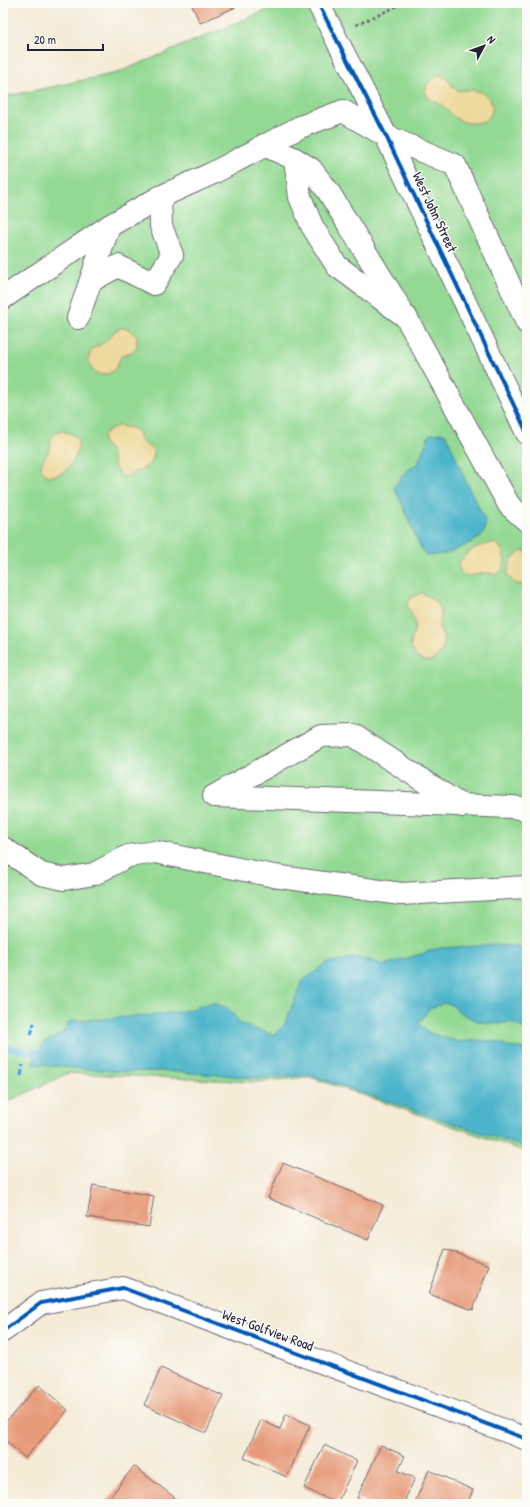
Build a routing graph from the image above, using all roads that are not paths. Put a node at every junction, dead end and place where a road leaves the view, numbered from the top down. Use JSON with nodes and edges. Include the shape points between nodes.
{"nodes":[{"id":1,"x":318,"y":3,"type":"edge"},
{"id":2,"x":386,"y":136,"type":"junction"},
{"id":3,"x":264,"y":145,"type":"junction"},
{"id":4,"x":295,"y":159,"type":"junction"},
{"id":5,"x":160,"y":197,"type":"junction"},
{"id":6,"x":109,"y":226,"type":"junction"},
{"id":7,"x":91,"y":281,"type":"junction"},
{"id":8,"x":3,"y":298,"type":"edge"},
{"id":9,"x":406,"y":317,"type":"junction"},
{"id":10,"x":78,"y":318,"type":"dead end"},
{"id":11,"x":527,"y":323,"type":"edge"},
{"id":12,"x":527,"y":433,"type":"edge"},
{"id":13,"x":527,"y":521,"type":"edge"},
{"id":14,"x":462,"y":806,"type":"junction"},
{"id":15,"x":527,"y":809,"type":"edge"},
{"id":16,"x":3,"y":848,"type":"edge"},
{"id":17,"x":527,"y":887,"type":"edge"},
{"id":18,"x":3,"y":1331,"type":"edge"},
{"id":19,"x":527,"y":1438,"type":"edge"}],
"edges":[{"from":1,"to":2,"type":"street","name":"West John Street"},
{"from":2,"to":3,"type":"street","via":[[343,111],[300,127]]},
{"from":2,"to":11,"type":"street","via":[[455,164]]},
{"from":2,"to":12,"type":"street","name":"West John Street"},
{"from":3,"to":4,"type":"street"},
{"from":3,"to":5,"type":"street","via":[[213,173]]},
{"from":4,"to":9,"type":"street","via":[[311,169],[328,191]]},
{"from":4,"to":9,"type":"street","via":[[300,197],[312,226],[337,266]]},
{"from":5,"to":6,"type":"street"},
{"from":5,"to":7,"type":"street","via":[[161,226],[172,255],[154,284],[118,266]]},
{"from":6,"to":7,"type":"street"},
{"from":6,"to":8,"type":"street"},
{"from":7,"to":10,"type":"street"},
{"from":9,"to":13,"type":"street","via":[[509,505]]},
{"from":14,"to":14,"type":"street","via":[[261,798],[214,796],[321,736],[353,735]]},
{"from":14,"to":15,"type":"street"},
{"from":16,"to":17,"type":"street","via":[[41,874],[64,879],[94,874],[128,856],[155,852],[274,876],[401,894]]},
{"from":18,"to":19,"type":"street","name":"West Golfview Road","via":[[41,1303],[123,1288]]}]}
